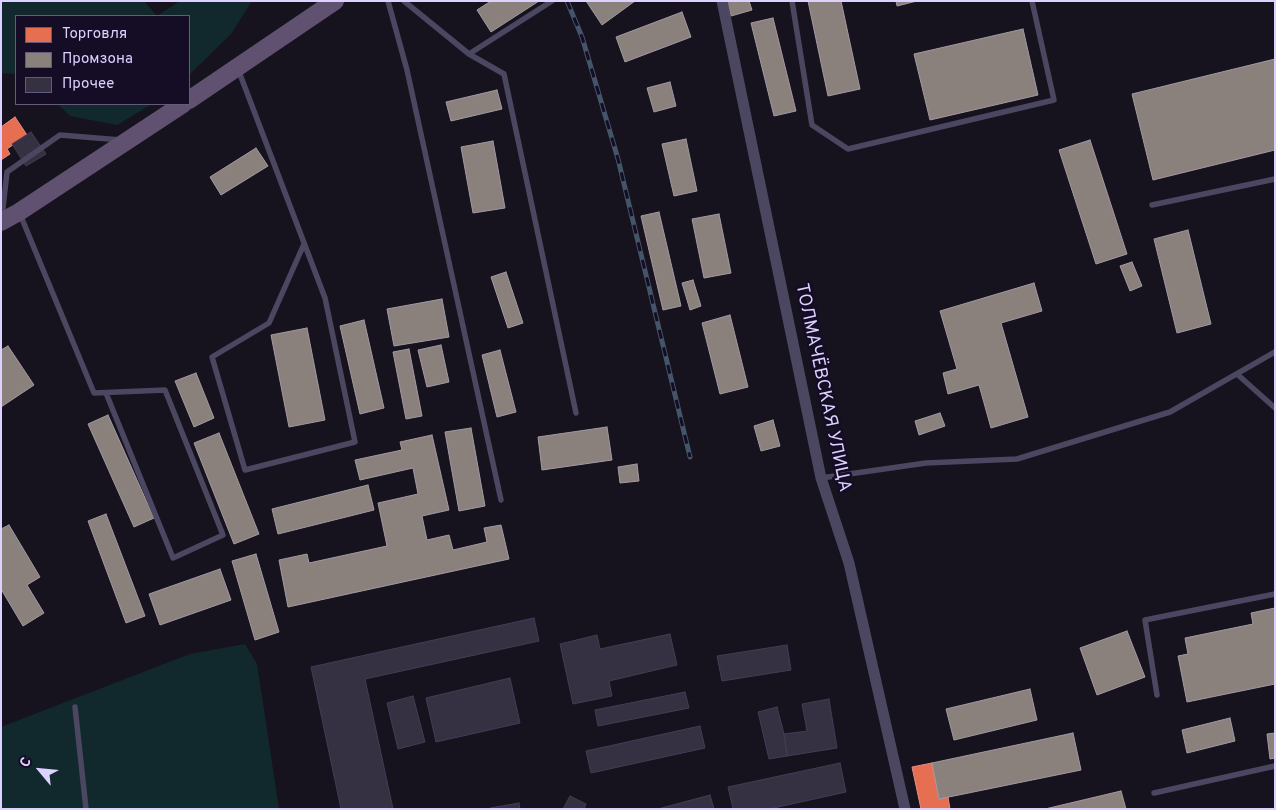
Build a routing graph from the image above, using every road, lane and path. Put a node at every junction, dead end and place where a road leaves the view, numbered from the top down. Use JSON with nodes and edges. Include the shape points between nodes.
{"nodes":[{"id":1,"x":335,"y":1,"type":"edge"},
{"id":2,"x":388,"y":1,"type":"edge"},
{"id":3,"x":404,"y":1,"type":"edge"},
{"id":4,"x":552,"y":1,"type":"edge"},
{"id":5,"x":722,"y":1,"type":"edge"},
{"id":6,"x":792,"y":1,"type":"edge"},
{"id":7,"x":1032,"y":1,"type":"edge"},
{"id":8,"x":469,"y":54,"type":"junction"},
{"id":9,"x":237,"y":68,"type":"junction"},
{"id":10,"x":190,"y":99,"type":"edge"},
{"id":11,"x":182,"y":105,"type":"edge"},
{"id":12,"x":128,"y":141,"type":"junction"},
{"id":13,"x":1275,"y":179,"type":"edge"},
{"id":14,"x":1152,"y":205,"type":"dead end"},
{"id":15,"x":19,"y":212,"type":"junction"},
{"id":16,"x":1,"y":222,"type":"edge"},
{"id":17,"x":304,"y":244,"type":"junction"},
{"id":18,"x":1275,"y":352,"type":"edge"},
{"id":19,"x":1237,"y":374,"type":"junction"},
{"id":20,"x":106,"y":393,"type":"junction"},
{"id":21,"x":1275,"y":408,"type":"edge"},
{"id":22,"x":576,"y":413,"type":"dead end"},
{"id":23,"x":821,"y":478,"type":"junction"},
{"id":24,"x":501,"y":500,"type":"dead end"},
{"id":25,"x":1275,"y":594,"type":"edge"},
{"id":26,"x":1157,"y":695,"type":"dead end"},
{"id":27,"x":75,"y":707,"type":"dead end"},
{"id":28,"x":1275,"y":766,"type":"edge"},
{"id":29,"x":1154,"y":794,"type":"dead end"},
{"id":30,"x":86,"y":809,"type":"edge"},
{"id":31,"x":905,"y":809,"type":"edge"}],
"edges":[{"from":1,"to":9,"type":"main road"},
{"from":2,"to":24,"type":"lane","via":[[407,70]]},
{"from":3,"to":8,"type":"lane"},
{"from":4,"to":8,"type":"lane"},
{"from":5,"to":23,"type":"street","name":"ТОЛМАЧЁВСКАЯ УЛИЦА"},
{"from":6,"to":7,"type":"lane","via":[[812,125],[848,148],[1054,100]]},
{"from":8,"to":22,"type":"lane","via":[[504,74]]},
{"from":9,"to":10,"type":"main road"},
{"from":9,"to":17,"type":"lane"},
{"from":11,"to":12,"type":"main road"},
{"from":12,"to":15,"type":"main road"},
{"from":12,"to":16,"type":"lane","via":[[60,136],[7,172]]},
{"from":13,"to":14,"type":"lane"},
{"from":15,"to":16,"type":"main road"},
{"from":15,"to":20,"type":"lane","via":[[94,393]]},
{"from":17,"to":17,"type":"lane","via":[[325,298],[355,442],[245,470],[212,356],[270,322]]},
{"from":18,"to":19,"type":"lane"},
{"from":19,"to":21,"type":"lane"},
{"from":19,"to":23,"type":"lane","via":[[1170,412],[1018,459],[926,463]]},
{"from":20,"to":20,"type":"lane","via":[[165,390],[222,535],[173,558]]},
{"from":23,"to":31,"type":"street","name":"ТОЛМАЧЁВСКАЯ УЛИЦА","via":[[849,563]]},
{"from":25,"to":26,"type":"lane","via":[[1144,620]]},
{"from":27,"to":30,"type":"lane"},
{"from":28,"to":29,"type":"lane"}]}
